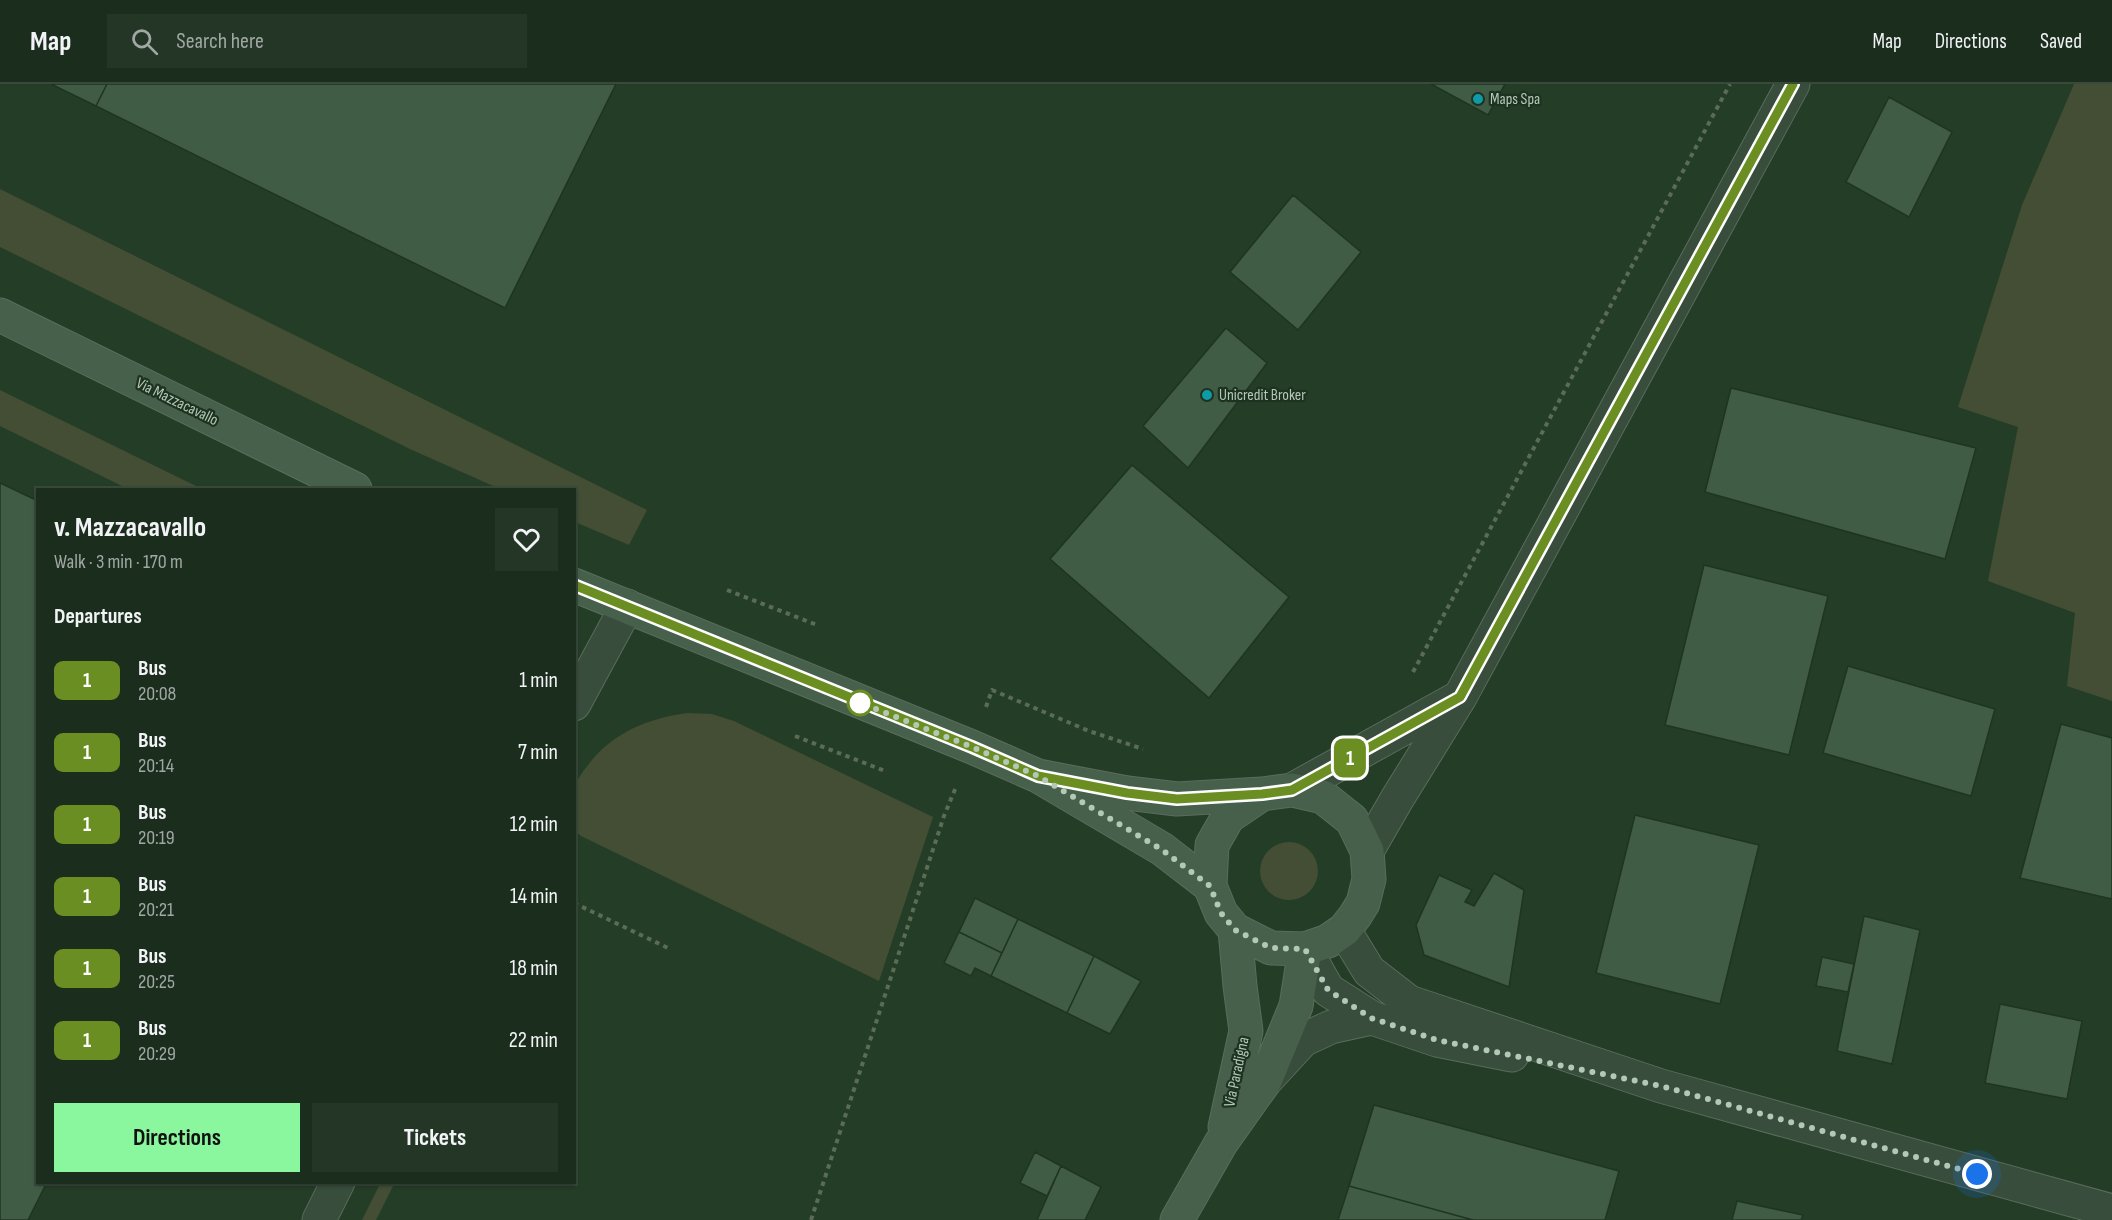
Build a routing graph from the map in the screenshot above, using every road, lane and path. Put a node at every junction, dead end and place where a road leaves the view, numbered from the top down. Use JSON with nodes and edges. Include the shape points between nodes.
{"nodes":[{"id":1,"x":1730,"y":84,"type":"edge"},
{"id":2,"x":1793,"y":84,"type":"edge"},
{"id":3,"x":0,"y":315,"type":"edge"},
{"id":4,"x":353,"y":488,"type":"edge"},
{"id":5,"x":576,"y":586,"type":"edge"},
{"id":6,"x":727,"y":590,"type":"dead end"},
{"id":7,"x":627,"y":606,"type":"junction"},
{"id":8,"x":818,"y":625,"type":"dead end"},
{"id":9,"x":1412,"y":674,"type":"dead end"},
{"id":10,"x":1460,"y":697,"type":"junction"},
{"id":11,"x":576,"y":700,"type":"edge"},
{"id":12,"x":795,"y":736,"type":"dead end"},
{"id":13,"x":972,"y":747,"type":"junction"},
{"id":14,"x":1153,"y":750,"type":"dead end"},
{"id":15,"x":885,"y":771,"type":"dead end"},
{"id":16,"x":1038,"y":776,"type":"junction"},
{"id":17,"x":1277,"y":792,"type":"junction"},
{"id":18,"x":1367,"y":851,"type":"junction"},
{"id":19,"x":1210,"y":886,"type":"junction"},
{"id":20,"x":576,"y":904,"type":"edge"},
{"id":21,"x":1235,"y":930,"type":"junction"},
{"id":22,"x":1344,"y":930,"type":"junction"},
{"id":23,"x":668,"y":948,"type":"dead end"},
{"id":24,"x":1305,"y":949,"type":"junction"},
{"id":25,"x":1371,"y":1018,"type":"junction"},
{"id":26,"x":1265,"y":1081,"type":"junction"},
{"id":27,"x":1661,"y":1086,"type":"junction"},
{"id":28,"x":1221,"y":1143,"type":"junction"},
{"id":29,"x":337,"y":1184,"type":"edge"},
{"id":30,"x":2112,"y":1211,"type":"edge"},
{"id":31,"x":319,"y":1220,"type":"edge"},
{"id":32,"x":811,"y":1220,"type":"edge"},
{"id":33,"x":1177,"y":1220,"type":"edge"}],
"edges":[{"from":1,"to":9,"type":"path"},
{"from":2,"to":10,"type":"street"},
{"from":3,"to":4,"type":"street","name":"Via Mazzacavallo"},
{"from":5,"to":7,"type":"street"},
{"from":6,"to":8,"type":"path"},
{"from":7,"to":11,"type":"street"},
{"from":7,"to":13,"type":"street"},
{"from":10,"to":17,"type":"street","name":"Via Paradigna"},
{"from":10,"to":18,"type":"street"},
{"from":12,"to":15,"type":"path"},
{"from":13,"to":14,"type":"path","via":[[992,690],[1089,730]]},
{"from":13,"to":16,"type":"street"},
{"from":13,"to":32,"type":"path","via":[[944,816]]},
{"from":16,"to":17,"type":"street","via":[[1177,799]]},
{"from":16,"to":19,"type":"street","via":[[1161,849]]},
{"from":17,"to":18,"type":"street","name":"Via Paradigna","via":[[1323,797],[1352,820]]},
{"from":17,"to":19,"type":"street","name":"Via Paradigna","via":[[1228,817],[1212,845]]},
{"from":18,"to":22,"type":"street","name":"Via Paradigna","via":[[1369,879],[1363,903]]},
{"from":19,"to":21,"type":"street","name":"Via Paradigna","via":[[1221,913]]},
{"from":20,"to":23,"type":"path"},
{"from":21,"to":24,"type":"street","name":"Via Paradigna","via":[[1271,948]]},
{"from":21,"to":28,"type":"street","name":"Via Paradigna","via":[[1246,1030]]},
{"from":22,"to":24,"type":"street","name":"Via Paradigna"},
{"from":22,"to":27,"type":"street","via":[[1369,971],[1409,1002]]},
{"from":24,"to":25,"type":"street","via":[[1328,990]]},
{"from":24,"to":26,"type":"street","name":"Via Paradigna","via":[[1296,1006]]},
{"from":25,"to":26,"type":"street","name":"Via Paradigna","via":[[1331,1027],[1303,1040]]},
{"from":25,"to":27,"type":"street","via":[[1437,1040]]},
{"from":26,"to":28,"type":"street","name":"Via Paradigna"},
{"from":27,"to":30,"type":"street"},
{"from":28,"to":33,"type":"street","name":"Via Paradigna"},
{"from":29,"to":31,"type":"street"}]}
